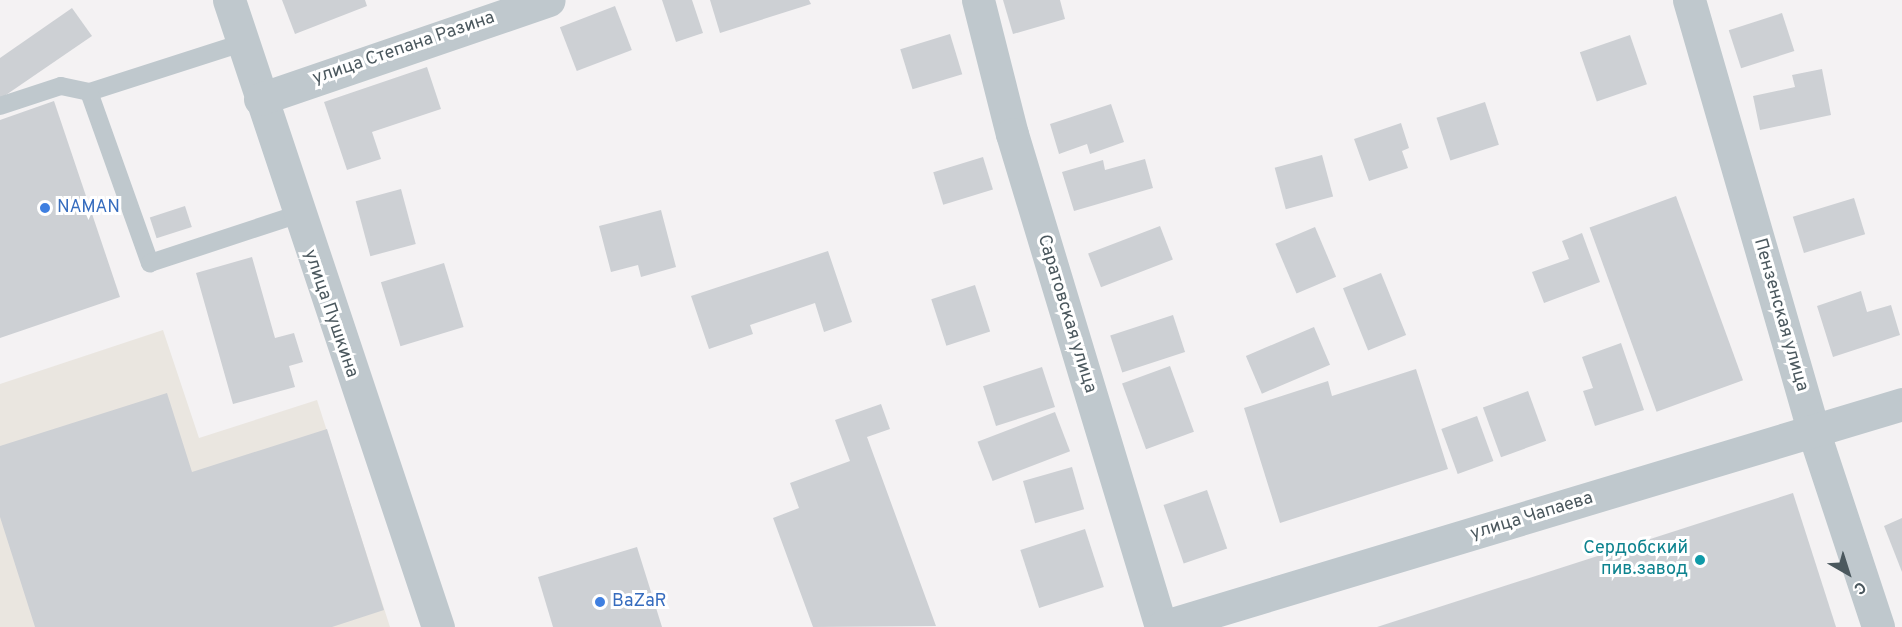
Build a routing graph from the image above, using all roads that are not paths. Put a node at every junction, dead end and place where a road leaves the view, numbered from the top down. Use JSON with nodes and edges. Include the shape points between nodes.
{"nodes":[{"id":1,"x":229,"y":0,"type":"edge"},
{"id":2,"x":549,"y":0,"type":"edge"},
{"id":3,"x":978,"y":0,"type":"edge"},
{"id":4,"x":1689,"y":0,"type":"edge"},
{"id":5,"x":242,"y":43,"type":"junction"},
{"id":6,"x":89,"y":92,"type":"junction"},
{"id":7,"x":260,"y":99,"type":"junction"},
{"id":8,"x":0,"y":106,"type":"edge"},
{"id":9,"x":296,"y":215,"type":"junction"},
{"id":10,"x":1902,"y":404,"type":"edge"},
{"id":11,"x":1814,"y":433,"type":"junction"},
{"id":12,"x":438,"y":627,"type":"edge"},
{"id":13,"x":1161,"y":627,"type":"edge"},
{"id":14,"x":1878,"y":627,"type":"edge"}],
"edges":[{"from":1,"to":5,"type":"street","name":"улица Пушкина"},
{"from":2,"to":7,"type":"street","name":"улица Степана Разина"},
{"from":3,"to":13,"type":"street","name":"Саратовская улица","via":[[1012,134]]},
{"from":4,"to":11,"type":"street","name":"Пензенская улица"},
{"from":5,"to":6,"type":"lane"},
{"from":5,"to":7,"type":"street","name":"улица Пушкина"},
{"from":6,"to":8,"type":"lane","via":[[62,86]]},
{"from":6,"to":9,"type":"lane","via":[[150,263]]},
{"from":7,"to":9,"type":"street","name":"улица Пушкина"},
{"from":9,"to":12,"type":"street","name":"улица Пушкина"},
{"from":10,"to":11,"type":"street","name":"улица Чапаева"},
{"from":11,"to":13,"type":"street","name":"улица Чапаева"},
{"from":11,"to":14,"type":"street","name":"Пензенская улица"}]}
